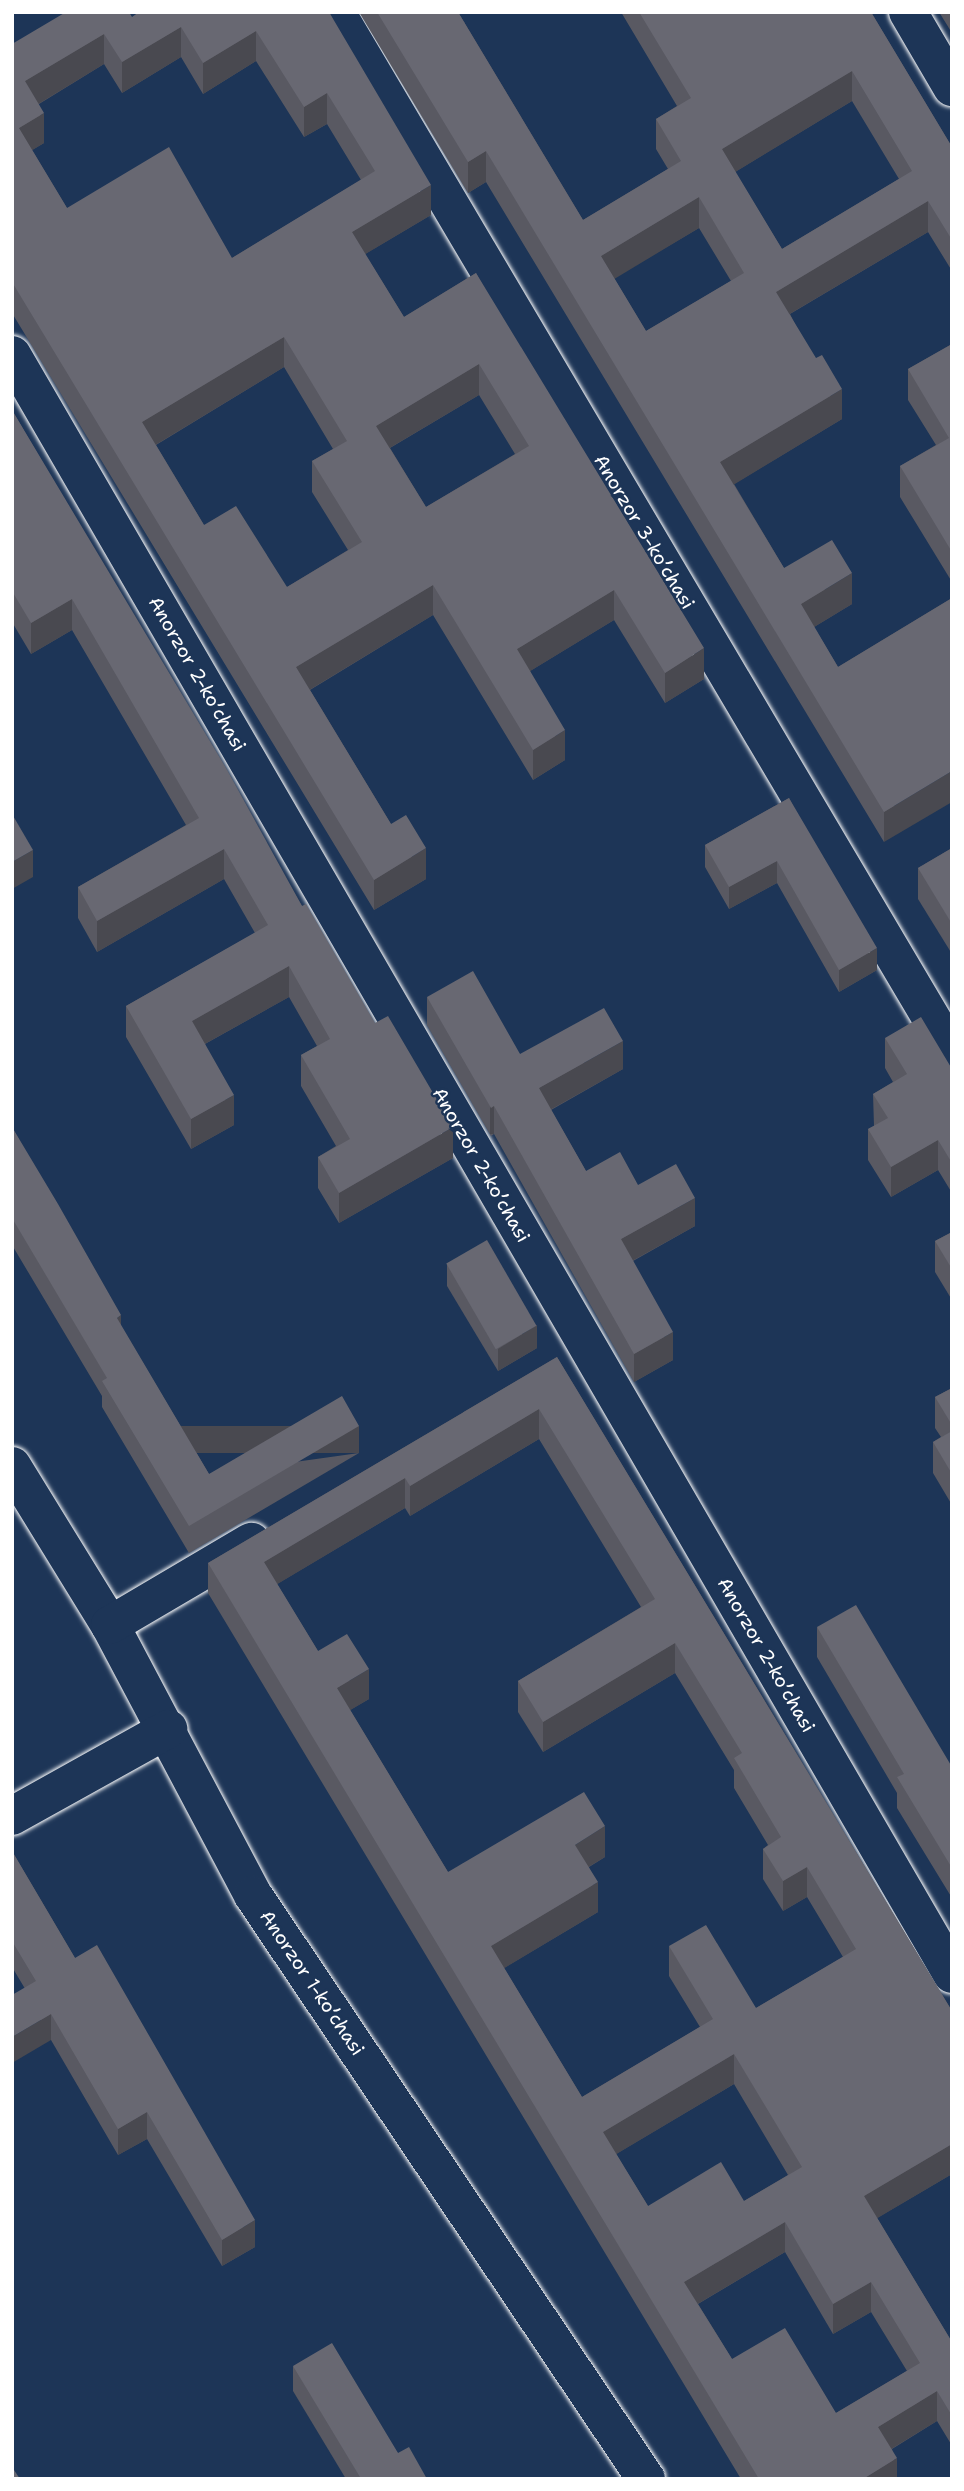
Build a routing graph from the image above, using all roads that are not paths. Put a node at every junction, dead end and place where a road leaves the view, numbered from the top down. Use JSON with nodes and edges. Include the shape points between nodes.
{"nodes":[{"id":1,"x":336,"y":12,"type":"edge"},
{"id":2,"x":908,"y":12,"type":"edge"},
{"id":3,"x":952,"y":88,"type":"edge"},
{"id":4,"x":12,"y":355,"type":"edge"},
{"id":5,"x":952,"y":1053,"type":"edge"},
{"id":6,"x":12,"y":1466,"type":"edge"},
{"id":7,"x":276,"y":1527,"type":"edge"},
{"id":8,"x":110,"y":1625,"type":"junction"},
{"id":9,"x":168,"y":1729,"type":"junction"},
{"id":10,"x":12,"y":1816,"type":"edge"},
{"id":11,"x":952,"y":1974,"type":"edge"},
{"id":12,"x":646,"y":2479,"type":"edge"}],
"edges":[{"from":1,"to":5,"type":"street","name":"Аnorzor 3-koʼchasi"},
{"from":2,"to":3,"type":"street"},
{"from":4,"to":11,"type":"street","name":"Аnorzor 2-koʼchasi","via":[[573,1352]]},
{"from":6,"to":8,"type":"street","name":"Аnorzor 1-koʼchasi"},
{"from":7,"to":8,"type":"street"},
{"from":8,"to":9,"type":"street","name":"Аnorzor 1-koʼchasi"},
{"from":9,"to":10,"type":"street"},
{"from":9,"to":12,"type":"street","name":"Аnorzor 1-koʼchasi","via":[[253,1895]]}]}
